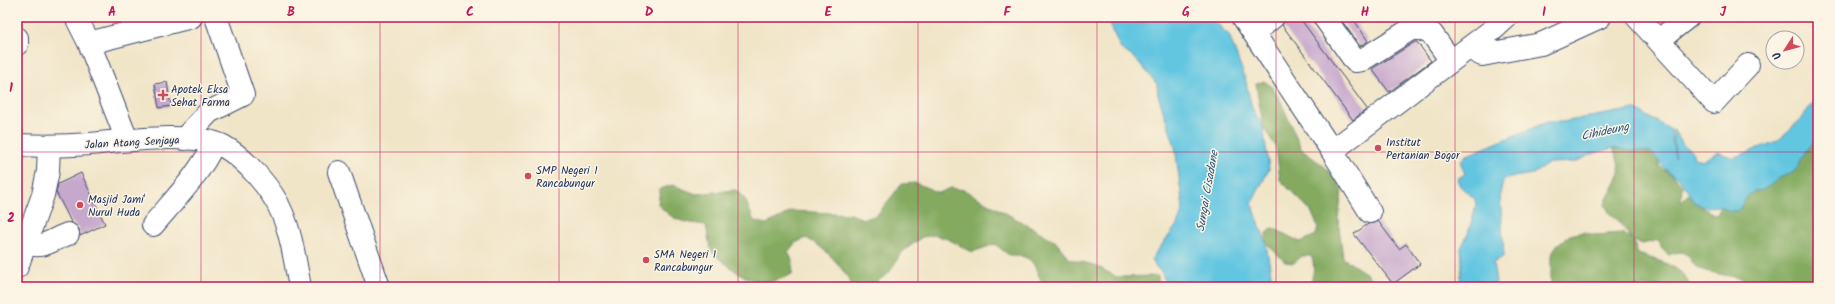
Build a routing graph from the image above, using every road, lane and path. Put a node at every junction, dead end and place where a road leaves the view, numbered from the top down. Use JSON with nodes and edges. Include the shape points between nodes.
{"nodes":[{"id":1,"x":76,"y":17,"type":"edge"},
{"id":2,"x":191,"y":17,"type":"edge"},
{"id":3,"x":216,"y":17,"type":"edge"},
{"id":4,"x":1273,"y":17,"type":"edge"},
{"id":5,"x":1324,"y":17,"type":"edge"},
{"id":6,"x":1507,"y":17,"type":"edge"},
{"id":7,"x":1600,"y":17,"type":"edge"},
{"id":8,"x":1637,"y":17,"type":"edge"},
{"id":9,"x":1688,"y":17,"type":"edge"},
{"id":10,"x":1248,"y":25,"type":"edge"},
{"id":11,"x":17,"y":38,"type":"edge"},
{"id":12,"x":1658,"y":40,"type":"junction"},
{"id":13,"x":89,"y":43,"type":"junction"},
{"id":14,"x":17,"y":44,"type":"edge"},
{"id":15,"x":1470,"y":48,"type":"junction"},
{"id":16,"x":1451,"y":61,"type":"junction"},
{"id":17,"x":1748,"y":65,"type":"dead end"},
{"id":18,"x":184,"y":139,"type":"junction"},
{"id":19,"x":127,"y":140,"type":"junction"},
{"id":20,"x":214,"y":143,"type":"junction"},
{"id":21,"x":17,"y":145,"type":"edge"},
{"id":22,"x":49,"y":146,"type":"junction"},
{"id":23,"x":1332,"y":151,"type":"junction"},
{"id":24,"x":339,"y":172,"type":"dead end"},
{"id":25,"x":1370,"y":212,"type":"dead end"},
{"id":26,"x":152,"y":225,"type":"dead end"},
{"id":27,"x":68,"y":234,"type":"dead end"},
{"id":28,"x":20,"y":256,"type":"edge"},
{"id":29,"x":300,"y":287,"type":"edge"},
{"id":30,"x":379,"y":287,"type":"edge"}],
"edges":[{"from":1,"to":13,"type":"street"},
{"from":2,"to":13,"type":"street"},
{"from":3,"to":18,"type":"street","via":[[243,96],[209,112]]},
{"from":4,"to":10,"type":"street"},
{"from":5,"to":16,"type":"street","via":[[1356,61],[1362,60],[1411,30],[1421,29],[1432,34]]},
{"from":6,"to":15,"type":"street"},
{"from":7,"to":15,"type":"street","via":[[1541,44],[1482,55]]},
{"from":8,"to":12,"type":"street"},
{"from":9,"to":12,"type":"street"},
{"from":10,"to":23,"type":"street"},
{"from":11,"to":14,"type":"street"},
{"from":12,"to":17,"type":"street","via":[[1714,102]]},
{"from":13,"to":19,"type":"street"},
{"from":15,"to":16,"type":"street"},
{"from":16,"to":23,"type":"street"},
{"from":18,"to":19,"type":"street","name":"Jalan Atang Senjaya"},
{"from":18,"to":20,"type":"street","name":"Jalan Atang Senjaya"},
{"from":19,"to":22,"type":"street","name":"Jalan Atang Senjaya"},
{"from":20,"to":26,"type":"street","via":[[208,158],[190,182]]},
{"from":20,"to":29,"type":"street","name":"Jalan Atang Senjaya","via":[[222,145],[240,158],[273,195],[292,243]]},
{"from":21,"to":22,"type":"street","name":"Jalan Atang Senjaya"},
{"from":22,"to":28,"type":"street","via":[[47,177]]},
{"from":23,"to":25,"type":"street"},
{"from":24,"to":30,"type":"street"},
{"from":27,"to":28,"type":"street","via":[[47,244],[35,246]]}]}
